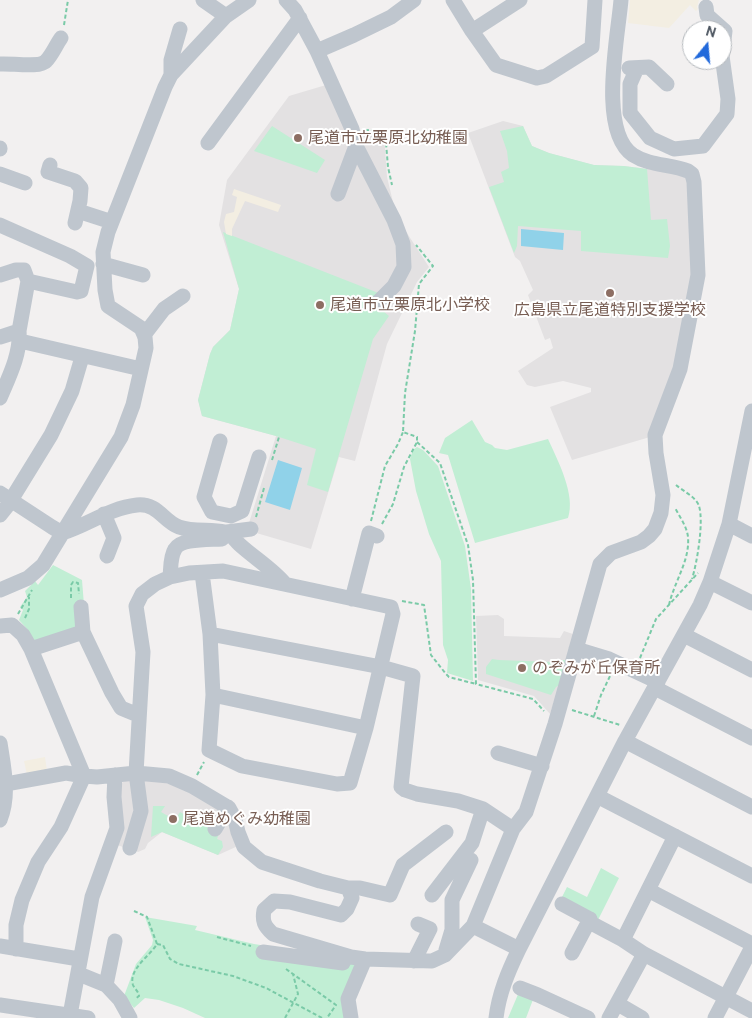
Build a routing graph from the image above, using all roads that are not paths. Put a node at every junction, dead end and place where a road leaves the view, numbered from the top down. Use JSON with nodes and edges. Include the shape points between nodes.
{"nodes":[{"id":1,"x":203,"y":0,"type":"edge"},
{"id":2,"x":249,"y":0,"type":"edge"},
{"id":3,"x":286,"y":0,"type":"edge"},
{"id":4,"x":414,"y":0,"type":"edge"},
{"id":5,"x":453,"y":0,"type":"edge"},
{"id":6,"x":520,"y":0,"type":"edge"},
{"id":7,"x":595,"y":0,"type":"edge"},
{"id":8,"x":621,"y":0,"type":"edge"},
{"id":9,"x":396,"y":5,"type":"edge"},
{"id":10,"x":706,"y":7,"type":"dead end"},
{"id":11,"x":226,"y":16,"type":"junction"},
{"id":12,"x":300,"y":18,"type":"junction"},
{"id":13,"x":713,"y":20,"type":"edge"},
{"id":14,"x":180,"y":29,"type":"dead end"},
{"id":15,"x":472,"y":32,"type":"junction"},
{"id":16,"x":61,"y":38,"type":"road end"},
{"id":17,"x":317,"y":51,"type":"junction"},
{"id":18,"x":0,"y":64,"type":"edge"},
{"id":19,"x":615,"y":66,"type":"junction"},
{"id":20,"x":637,"y":68,"type":"junction"},
{"id":21,"x":724,"y":70,"type":"edge"},
{"id":22,"x":171,"y":75,"type":"junction"},
{"id":23,"x":667,"y":84,"type":"dead end"},
{"id":24,"x":354,"y":137,"type":"junction"},
{"id":25,"x":208,"y":143,"type":"dead end"},
{"id":26,"x":50,"y":165,"type":"dead end"},
{"id":27,"x":0,"y":174,"type":"edge"},
{"id":28,"x":25,"y":183,"type":"dead end"},
{"id":29,"x":338,"y":194,"type":"dead end"},
{"id":30,"x":112,"y":222,"type":"junction"},
{"id":31,"x":0,"y":225,"type":"edge"},
{"id":32,"x":103,"y":264,"type":"junction"},
{"id":33,"x":143,"y":274,"type":"dead end"},
{"id":34,"x":0,"y":275,"type":"edge"},
{"id":35,"x":28,"y":281,"type":"junction"},
{"id":36,"x":183,"y":296,"type":"dead end"},
{"id":37,"x":377,"y":303,"type":"dead end"},
{"id":38,"x":144,"y":335,"type":"junction"},
{"id":39,"x":19,"y":336,"type":"junction"},
{"id":40,"x":0,"y":337,"type":"edge"},
{"id":41,"x":82,"y":357,"type":"junction"},
{"id":42,"x":141,"y":370,"type":"junction"},
{"id":43,"x":0,"y":398,"type":"edge"},
{"id":44,"x":752,"y":411,"type":"edge"},
{"id":45,"x":220,"y":441,"type":"dead end"},
{"id":46,"x":259,"y":457,"type":"dead end"},
{"id":47,"x":747,"y":463,"type":"edge"},
{"id":48,"x":5,"y":497,"type":"edge"},
{"id":49,"x":104,"y":514,"type":"junction"},
{"id":50,"x":0,"y":515,"type":"edge"},
{"id":51,"x":231,"y":516,"type":"junction"},
{"id":52,"x":729,"y":524,"type":"junction"},
{"id":53,"x":251,"y":529,"type":"dead end"},
{"id":54,"x":62,"y":532,"type":"junction"},
{"id":55,"x":228,"y":533,"type":"junction"},
{"id":56,"x":373,"y":534,"type":"road end"},
{"id":57,"x":752,"y":536,"type":"edge"},
{"id":58,"x":107,"y":556,"type":"dead end"},
{"id":59,"x":43,"y":565,"type":"junction"},
{"id":60,"x":202,"y":573,"type":"junction"},
{"id":61,"x":170,"y":577,"type":"junction"},
{"id":62,"x":704,"y":577,"type":"junction"},
{"id":63,"x":286,"y":585,"type":"junction"},
{"id":64,"x":0,"y":590,"type":"edge"},
{"id":65,"x":32,"y":590,"type":"road end"},
{"id":66,"x":352,"y":599,"type":"junction"},
{"id":67,"x":752,"y":603,"type":"edge"},
{"id":68,"x":76,"y":604,"type":"road end"},
{"id":69,"x":0,"y":626,"type":"edge"},
{"id":70,"x":83,"y":632,"type":"junction"},
{"id":71,"x":210,"y":634,"type":"junction"},
{"id":72,"x":684,"y":634,"type":"junction"},
{"id":73,"x":31,"y":649,"type":"junction"},
{"id":74,"x":576,"y":649,"type":"junction"},
{"id":75,"x":382,"y":667,"type":"junction"},
{"id":76,"x":752,"y":670,"type":"edge"},
{"id":77,"x":656,"y":685,"type":"junction"},
{"id":78,"x":213,"y":695,"type":"junction"},
{"id":79,"x":138,"y":715,"type":"junction"},
{"id":80,"x":366,"y":728,"type":"junction"},
{"id":81,"x":628,"y":735,"type":"junction"},
{"id":82,"x":752,"y":738,"type":"edge"},
{"id":83,"x":0,"y":744,"type":"edge"},
{"id":84,"x":498,"y":753,"type":"dead end"},
{"id":85,"x":542,"y":766,"type":"junction"},
{"id":86,"x":136,"y":773,"type":"junction"},
{"id":87,"x":115,"y":775,"type":"junction"},
{"id":88,"x":84,"y":776,"type":"junction"},
{"id":89,"x":3,"y":784,"type":"edge"},
{"id":90,"x":597,"y":796,"type":"junction"},
{"id":91,"x":228,"y":807,"type":"junction"},
{"id":92,"x":752,"y":807,"type":"edge"},
{"id":93,"x":483,"y":809,"type":"junction"},
{"id":94,"x":0,"y":820,"type":"edge"},
{"id":95,"x":215,"y":829,"type":"dead end"},
{"id":96,"x":513,"y":829,"type":"junction"},
{"id":97,"x":446,"y":832,"type":"dead end"},
{"id":98,"x":675,"y":836,"type":"junction"},
{"id":99,"x":130,"y":848,"type":"dead end"},
{"id":100,"x":472,"y":860,"type":"dead end"},
{"id":101,"x":752,"y":876,"type":"edge"},
{"id":102,"x":348,"y":888,"type":"junction"},
{"id":103,"x":648,"y":890,"type":"junction"},
{"id":104,"x":432,"y":895,"type":"dead end"},
{"id":105,"x":562,"y":904,"type":"dead end"},
{"id":106,"x":590,"y":919,"type":"junction"},
{"id":107,"x":418,"y":924,"type":"dead end"},
{"id":108,"x":473,"y":926,"type":"junction"},
{"id":109,"x":622,"y":940,"type":"junction"},
{"id":110,"x":115,"y":941,"type":"dead end"},
{"id":111,"x":752,"y":945,"type":"edge"},
{"id":112,"x":0,"y":946,"type":"edge"},
{"id":113,"x":16,"y":949,"type":"junction"},
{"id":114,"x":519,"y":949,"type":"junction"},
{"id":115,"x":263,"y":952,"type":"road end"},
{"id":116,"x":572,"y":953,"type":"dead end"},
{"id":117,"x":644,"y":954,"type":"junction"},
{"id":118,"x":346,"y":956,"type":"junction"},
{"id":119,"x":444,"y":956,"type":"junction"},
{"id":120,"x":365,"y":959,"type":"junction"},
{"id":121,"x":414,"y":961,"type":"junction"},
{"id":122,"x":79,"y":966,"type":"junction"},
{"id":123,"x":106,"y":985,"type":"junction"},
{"id":124,"x":520,"y":988,"type":"dead end"},
{"id":125,"x":726,"y":997,"type":"junction"},
{"id":126,"x":618,"y":1004,"type":"junction"},
{"id":127,"x":0,"y":1005,"type":"edge"},
{"id":128,"x":752,"y":1010,"type":"edge"},
{"id":129,"x":128,"y":1013,"type":"edge"},
{"id":130,"x":70,"y":1015,"type":"junction"},
{"id":131,"x":88,"y":1018,"type":"edge"},
{"id":132,"x":351,"y":1018,"type":"edge"},
{"id":133,"x":496,"y":1018,"type":"edge"},
{"id":134,"x":588,"y":1018,"type":"edge"},
{"id":135,"x":609,"y":1018,"type":"edge"},
{"id":136,"x":642,"y":1018,"type":"edge"},
{"id":137,"x":715,"y":1018,"type":"edge"}],
"edges":[{"from":1,"to":11,"type":"street"},
{"from":2,"to":11,"type":"street"},
{"from":3,"to":12,"type":"street"},
{"from":4,"to":9,"type":"street"},
{"from":5,"to":15,"type":"street"},
{"from":6,"to":15,"type":"street"},
{"from":7,"to":15,"type":"street","via":[[592,47],[542,78],[499,67]]},
{"from":8,"to":19,"type":"street"},
{"from":9,"to":17,"type":"street","via":[[391,17]]},
{"from":10,"to":13,"type":"street","via":[[707,15]]},
{"from":11,"to":22,"type":"street"},
{"from":12,"to":17,"type":"street"},
{"from":12,"to":25,"type":"street"},
{"from":14,"to":22,"type":"street"},
{"from":16,"to":18,"type":"street","via":[[46,63]]},
{"from":17,"to":24,"type":"street"},
{"from":19,"to":20,"type":"street"},
{"from":19,"to":74,"type":"street","via":[[612,94],[623,146],[643,159],[692,174],[698,275],[680,369],[655,435],[663,495],[659,521],[641,542],[611,553],[600,564]]},
{"from":20,"to":21,"type":"street","via":[[630,84],[630,113],[650,138],[674,149],[703,146],[727,114]]},
{"from":20,"to":23,"type":"street","via":[[649,67]]},
{"from":22,"to":30,"type":"street"},
{"from":24,"to":29,"type":"street"},
{"from":24,"to":37,"type":"street","via":[[403,244],[404,267],[394,286]]},
{"from":26,"to":30,"type":"street","via":[[48,172],[75,181],[81,188],[76,217]]},
{"from":27,"to":28,"type":"street"},
{"from":30,"to":32,"type":"street","via":[[103,252]]},
{"from":31,"to":35,"type":"street","via":[[87,266],[81,291]]},
{"from":32,"to":33,"type":"street"},
{"from":32,"to":38,"type":"street","via":[[108,306],[141,328]]},
{"from":34,"to":35,"type":"street","via":[[24,270]]},
{"from":35,"to":39,"type":"street"},
{"from":36,"to":38,"type":"street","via":[[164,309]]},
{"from":38,"to":42,"type":"street","via":[[146,348]]},
{"from":39,"to":40,"type":"street"},
{"from":39,"to":41,"type":"street"},
{"from":39,"to":43,"type":"street"},
{"from":41,"to":42,"type":"street"},
{"from":41,"to":48,"type":"street","via":[[72,391],[51,435]]},
{"from":42,"to":54,"type":"street","via":[[121,437]]},
{"from":44,"to":47,"type":"street"},
{"from":45,"to":51,"type":"street","via":[[204,497],[212,512]]},
{"from":46,"to":51,"type":"street","via":[[242,511]]},
{"from":47,"to":52,"type":"street"},
{"from":48,"to":50,"type":"street"},
{"from":48,"to":54,"type":"street"},
{"from":49,"to":54,"type":"street","via":[[76,529]]},
{"from":49,"to":55,"type":"street","via":[[140,504],[157,509],[168,521],[180,527]]},
{"from":49,"to":58,"type":"street","via":[[114,538]]},
{"from":51,"to":55,"type":"street","via":[[233,524]]},
{"from":52,"to":57,"type":"street"},
{"from":52,"to":62,"type":"street"},
{"from":53,"to":55,"type":"street"},
{"from":54,"to":59,"type":"street"},
{"from":55,"to":61,"type":"street","via":[[226,539],[182,542],[176,547]]},
{"from":55,"to":63,"type":"street"},
{"from":56,"to":66,"type":"street"},
{"from":59,"to":64,"type":"street","via":[[28,578]]},
{"from":59,"to":65,"type":"street","via":[[49,568]]},
{"from":60,"to":61,"type":"street"},
{"from":60,"to":63,"type":"street","via":[[222,571]]},
{"from":60,"to":71,"type":"street"},
{"from":61,"to":79,"type":"street","via":[[142,594],[136,606],[143,652]]},
{"from":62,"to":67,"type":"street"},
{"from":62,"to":72,"type":"street"},
{"from":63,"to":66,"type":"street"},
{"from":66,"to":75,"type":"street","via":[[391,607],[394,614]]},
{"from":68,"to":70,"type":"street"},
{"from":69,"to":73,"type":"street","via":[[12,625]]},
{"from":70,"to":73,"type":"street"},
{"from":70,"to":79,"type":"street","via":[[121,708]]},
{"from":71,"to":75,"type":"street"},
{"from":71,"to":78,"type":"street"},
{"from":72,"to":76,"type":"street"},
{"from":72,"to":77,"type":"street"},
{"from":73,"to":88,"type":"street"},
{"from":74,"to":77,"type":"street","via":[[616,663]]},
{"from":74,"to":85,"type":"street"},
{"from":75,"to":80,"type":"street"},
{"from":75,"to":93,"type":"street","via":[[412,676],[402,787],[417,794]]},
{"from":77,"to":81,"type":"street"},
{"from":77,"to":82,"type":"street"},
{"from":78,"to":80,"type":"street"},
{"from":78,"to":80,"type":"street","via":[[209,750],[242,766],[337,784],[350,783]]},
{"from":79,"to":86,"type":"street"},
{"from":81,"to":90,"type":"street"},
{"from":81,"to":92,"type":"street"},
{"from":83,"to":89,"type":"street"},
{"from":84,"to":85,"type":"street"},
{"from":85,"to":96,"type":"street","via":[[526,812]]},
{"from":86,"to":87,"type":"street"},
{"from":86,"to":91,"type":"street","via":[[169,776]]},
{"from":86,"to":99,"type":"street","via":[[141,811]]},
{"from":87,"to":88,"type":"street"},
{"from":87,"to":122,"type":"street","via":[[117,828],[92,897]]},
{"from":88,"to":89,"type":"street","via":[[66,773]]},
{"from":88,"to":113,"type":"street","via":[[25,893],[17,920]]},
{"from":89,"to":94,"type":"street","via":[[5,807]]},
{"from":90,"to":98,"type":"street"},
{"from":90,"to":114,"type":"street"},
{"from":91,"to":95,"type":"street"},
{"from":91,"to":102,"type":"street","via":[[244,847],[262,862]]},
{"from":93,"to":96,"type":"street"},
{"from":93,"to":104,"type":"street","via":[[472,843]]},
{"from":96,"to":108,"type":"street"},
{"from":97,"to":102,"type":"street","via":[[403,865],[390,895]]},
{"from":98,"to":101,"type":"street"},
{"from":98,"to":103,"type":"street"},
{"from":100,"to":119,"type":"street","via":[[452,900],[452,930]]},
{"from":102,"to":118,"type":"street","via":[[352,898],[341,914],[274,901],[264,910],[262,920],[273,934]]},
{"from":103,"to":109,"type":"street"},
{"from":103,"to":111,"type":"street"},
{"from":105,"to":106,"type":"street"},
{"from":106,"to":109,"type":"street","via":[[590,922]]},
{"from":106,"to":116,"type":"street"},
{"from":107,"to":121,"type":"street","via":[[430,929]]},
{"from":108,"to":114,"type":"street"},
{"from":108,"to":119,"type":"street"},
{"from":109,"to":117,"type":"street"},
{"from":110,"to":123,"type":"street"},
{"from":111,"to":125,"type":"street"},
{"from":112,"to":113,"type":"street"},
{"from":113,"to":122,"type":"street"},
{"from":114,"to":133,"type":"street","via":[[506,975]]},
{"from":115,"to":118,"type":"street","via":[[343,962]]},
{"from":117,"to":125,"type":"street"},
{"from":117,"to":126,"type":"street"},
{"from":118,"to":120,"type":"street"},
{"from":119,"to":121,"type":"street","via":[[432,961]]},
{"from":120,"to":121,"type":"street"},
{"from":120,"to":132,"type":"street","via":[[348,999]]},
{"from":122,"to":123,"type":"street"},
{"from":122,"to":130,"type":"street"},
{"from":123,"to":129,"type":"street"},
{"from":124,"to":134,"type":"street"},
{"from":125,"to":128,"type":"street"},
{"from":125,"to":137,"type":"street"},
{"from":126,"to":135,"type":"street"},
{"from":126,"to":136,"type":"street"},
{"from":127,"to":130,"type":"street"},
{"from":130,"to":131,"type":"street"}]}
